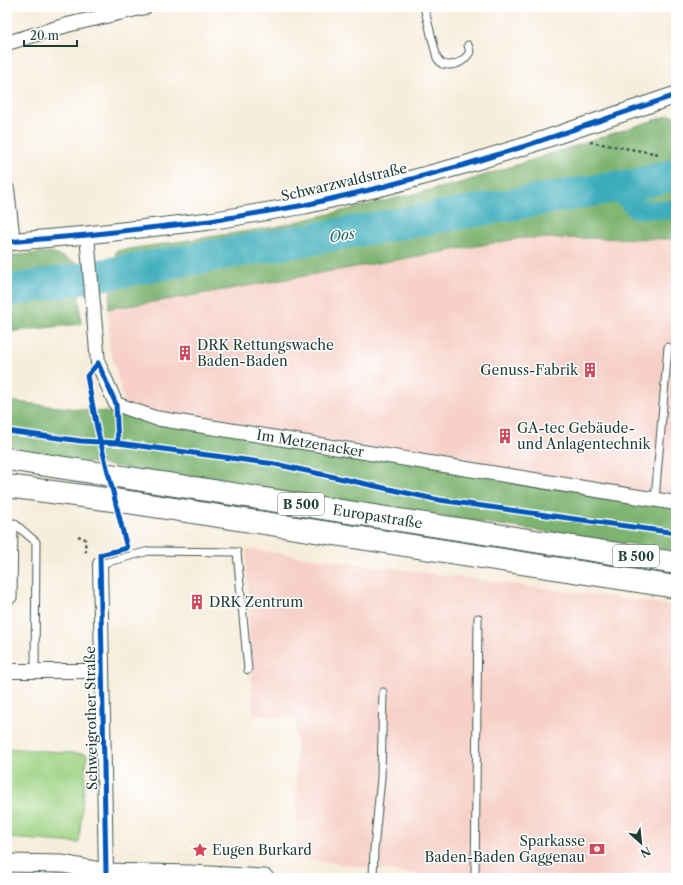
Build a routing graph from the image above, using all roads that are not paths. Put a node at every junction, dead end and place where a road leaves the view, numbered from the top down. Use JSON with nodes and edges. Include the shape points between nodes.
{"nodes":[{"id":1,"x":140,"y":7,"type":"edge"},
{"id":2,"x":145,"y":7,"type":"edge"},
{"id":3,"x":424,"y":7,"type":"edge"},
{"id":4,"x":7,"y":44,"type":"edge"},
{"id":5,"x":468,"y":45,"type":"dead end"},
{"id":6,"x":676,"y":95,"type":"edge"},
{"id":7,"x":7,"y":189,"type":"edge"},
{"id":8,"x":87,"y":235,"type":"junction"},
{"id":9,"x":10,"y":242,"type":"edge"},
{"id":10,"x":668,"y":347,"type":"dead end"},
{"id":11,"x":7,"y":459,"type":"edge"},
{"id":12,"x":7,"y":486,"type":"edge"},
{"id":13,"x":654,"y":499,"type":"junction"},
{"id":14,"x":676,"y":503,"type":"edge"},
{"id":15,"x":676,"y":563,"type":"edge"},
{"id":16,"x":100,"y":564,"type":"joint"},
{"id":17,"x":676,"y":587,"type":"edge"},
{"id":18,"x":7,"y":603,"type":"edge"},
{"id":19,"x":478,"y":618,"type":"dead end"},
{"id":20,"x":35,"y":670,"type":"junction"},
{"id":21,"x":248,"y":670,"type":"dead end"},
{"id":22,"x":7,"y":671,"type":"edge"},
{"id":23,"x":102,"y":671,"type":"junction"},
{"id":24,"x":383,"y":692,"type":"dead end"},
{"id":25,"x":7,"y":863,"type":"edge"},
{"id":26,"x":105,"y":876,"type":"edge"},
{"id":27,"x":88,"y":878,"type":"edge"},
{"id":28,"x":266,"y":878,"type":"edge"},
{"id":29,"x":374,"y":878,"type":"edge"},
{"id":30,"x":475,"y":878,"type":"edge"}],
"edges":[{"from":1,"to":2,"type":"street"},
{"from":1,"to":4,"type":"street","via":[[67,25]]},
{"from":3,"to":5,"type":"lane","via":[[437,58],[442,64],[450,66],[466,59],[470,52]]},
{"from":6,"to":8,"type":"street","name":"Schwarzwaldstraße","via":[[464,165],[382,187],[305,205],[210,221]]},
{"from":7,"to":9,"type":"street"},
{"from":8,"to":9,"type":"street","name":"Schwarzwaldstraße"},
{"from":8,"to":13,"type":"street","name":"Im Metzenacker","via":[[98,363],[116,404],[154,418]]},
{"from":10,"to":13,"type":"lane"},
{"from":11,"to":15,"type":"main road","name":"Europastraße","number":"B 500"},
{"from":12,"to":17,"type":"main road","name":"Europastraße","number":"B 500","via":[[135,503]]},
{"from":13,"to":14,"type":"street","name":"Im Metzenacker"},
{"from":16,"to":21,"type":"lane","name":"Schweigrother Straße","via":[[149,551],[237,552]]},
{"from":16,"to":23,"type":"street","name":"Schweigrother Straße"},
{"from":18,"to":20,"type":"lane","via":[[12,598],[14,524],[36,542]]},
{"from":19,"to":30,"type":"lane"},
{"from":20,"to":22,"type":"street"},
{"from":20,"to":23,"type":"street"},
{"from":23,"to":26,"type":"street","name":"Schweigrother Straße"},
{"from":24,"to":29,"type":"lane","via":[[381,778],[374,849]]},
{"from":25,"to":26,"type":"street","via":[[63,864]]},
{"from":26,"to":27,"type":"street"},
{"from":26,"to":28,"type":"street","via":[[190,874]]}]}
